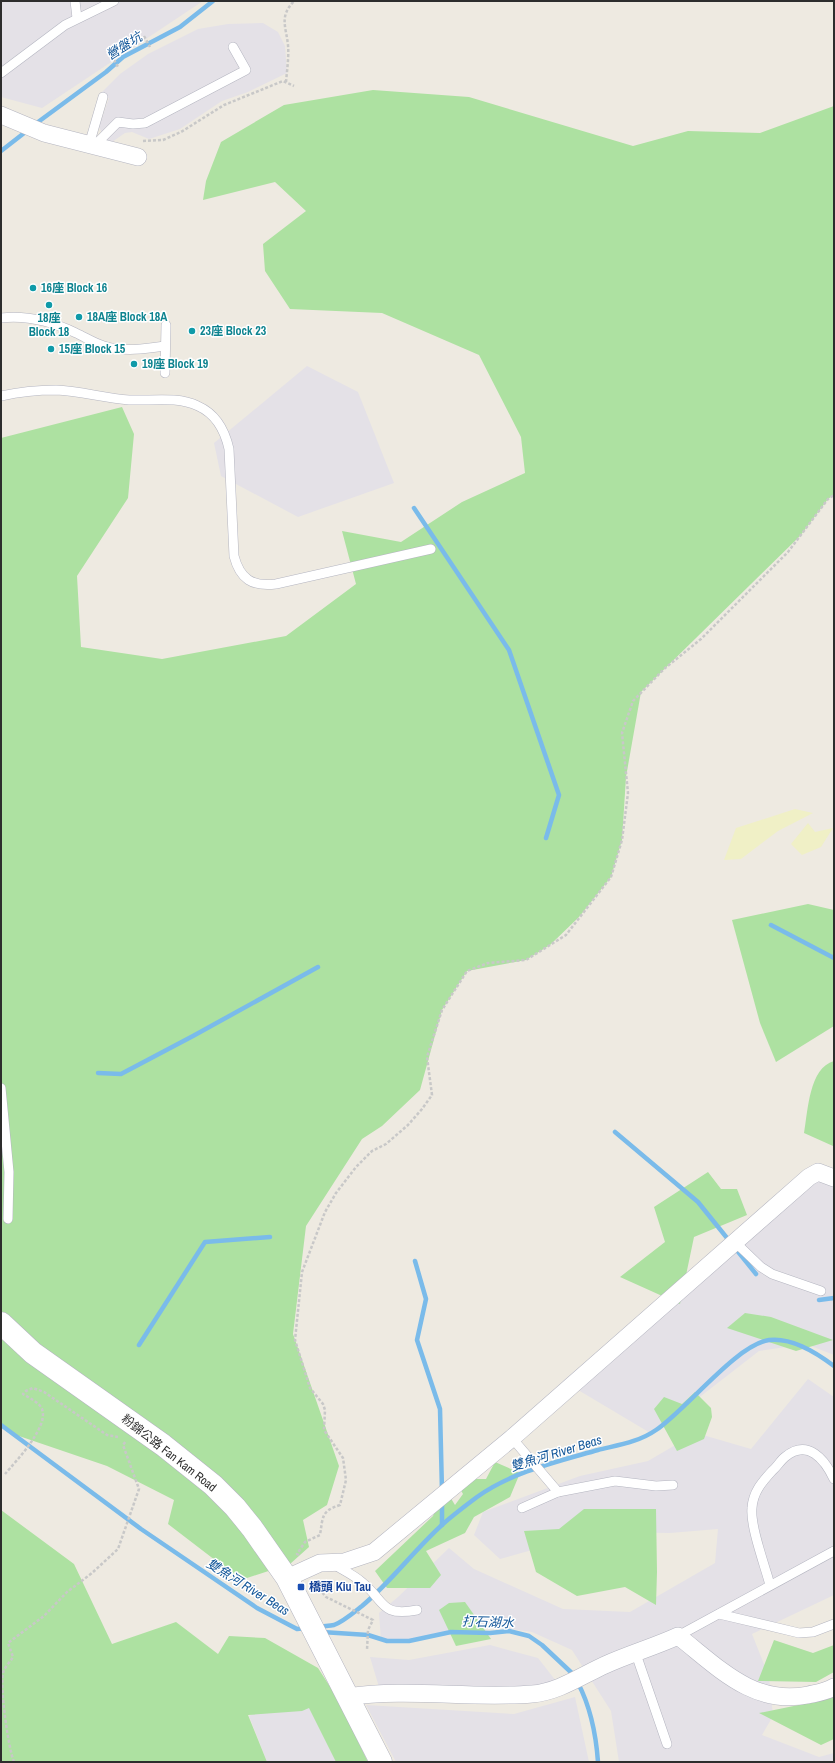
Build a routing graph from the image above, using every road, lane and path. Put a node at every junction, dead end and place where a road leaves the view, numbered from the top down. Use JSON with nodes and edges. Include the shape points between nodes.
{"nodes":[{"id":1,"x":75,"y":1,"type":"edge"},
{"id":2,"x":114,"y":1,"type":"edge"},
{"id":3,"x":294,"y":1,"type":"edge"},
{"id":4,"x":77,"y":18,"type":"junction"},
{"id":5,"x":144,"y":36,"type":"dead end"},
{"id":6,"x":150,"y":47,"type":"dead end"},
{"id":7,"x":233,"y":47,"type":"dead end"},
{"id":8,"x":110,"y":51,"type":"dead end"},
{"id":9,"x":118,"y":67,"type":"dead end"},
{"id":10,"x":1,"y":72,"type":"edge"},
{"id":11,"x":286,"y":82,"type":"junction"},
{"id":12,"x":294,"y":86,"type":"dead end"},
{"id":13,"x":103,"y":97,"type":"dead end"},
{"id":14,"x":1,"y":115,"type":"edge"},
{"id":15,"x":92,"y":146,"type":"junction"},
{"id":16,"x":140,"y":149,"type":"joint"},
{"id":17,"x":1,"y":318,"type":"edge"},
{"id":18,"x":166,"y":325,"type":"dead end"},
{"id":19,"x":165,"y":346,"type":"junction"},
{"id":20,"x":164,"y":373,"type":"dead end"},
{"id":21,"x":1,"y":396,"type":"edge"},
{"id":22,"x":834,"y":495,"type":"edge"},
{"id":23,"x":431,"y":549,"type":"dead end"},
{"id":24,"x":1,"y":1088,"type":"edge"},
{"id":25,"x":834,"y":1178,"type":"edge"},
{"id":26,"x":8,"y":1219,"type":"dead end"},
{"id":27,"x":735,"y":1242,"type":"junction"},
{"id":28,"x":821,"y":1291,"type":"dead end"},
{"id":29,"x":1,"y":1323,"type":"edge"},
{"id":30,"x":512,"y":1438,"type":"junction"},
{"id":31,"x":5,"y":1474,"type":"dead end"},
{"id":32,"x":834,"y":1479,"type":"edge"},
{"id":33,"x":672,"y":1485,"type":"dead end"},
{"id":34,"x":558,"y":1492,"type":"junction"},
{"id":35,"x":522,"y":1508,"type":"dead end"},
{"id":36,"x":834,"y":1551,"type":"edge"},
{"id":37,"x":329,"y":1561,"type":"junction"},
{"id":38,"x":286,"y":1578,"type":"junction"},
{"id":39,"x":770,"y":1585,"type":"junction"},
{"id":40,"x":319,"y":1589,"type":"dead end"},
{"id":41,"x":417,"y":1610,"type":"dead end"},
{"id":42,"x":719,"y":1614,"type":"junction"},
{"id":43,"x":834,"y":1624,"type":"edge"},
{"id":44,"x":678,"y":1636,"type":"junction"},
{"id":45,"x":367,"y":1650,"type":"dead end"},
{"id":46,"x":636,"y":1654,"type":"junction"},
{"id":47,"x":834,"y":1687,"type":"edge"},
{"id":48,"x":348,"y":1697,"type":"junction"},
{"id":49,"x":667,"y":1744,"type":"dead end"},
{"id":50,"x":14,"y":1762,"type":"edge"},
{"id":51,"x":381,"y":1762,"type":"edge"}],
"edges":[{"from":1,"to":4,"type":"lane"},
{"from":2,"to":4,"type":"lane"},
{"from":3,"to":11,"type":"path","via":[[287,8],[284,24],[288,45]]},
{"from":4,"to":10,"type":"lane"},
{"from":5,"to":6,"type":"path"},
{"from":7,"to":15,"type":"lane","via":[[246,70],[145,123],[118,122]]},
{"from":8,"to":9,"type":"path"},
{"from":11,"to":12,"type":"path"},
{"from":11,"to":16,"type":"path","via":[[224,105],[181,132]]},
{"from":13,"to":15,"type":"lane"},
{"from":14,"to":15,"type":"street","via":[[44,133]]},
{"from":15,"to":16,"type":"street"},
{"from":17,"to":19,"type":"lane","via":[[43,321],[104,346],[146,349]]},
{"from":18,"to":19,"type":"lane"},
{"from":19,"to":20,"type":"lane"},
{"from":21,"to":23,"type":"lane","via":[[19,392],[56,390],[128,400],[173,400],[193,404],[210,414],[220,424],[229,449],[234,556],[243,576],[253,583],[264,586],[276,584]]},
{"from":22,"to":37,"type":"path","via":[[828,499],[788,552],[701,639],[664,669],[633,701],[622,733],[628,793],[622,840],[611,877],[566,935],[526,960],[488,963],[467,970],[442,1010],[427,1057],[432,1095],[408,1125],[386,1144],[372,1151],[356,1167],[325,1212],[302,1272],[295,1340],[308,1384],[325,1410],[324,1430],[343,1458],[346,1480],[340,1506],[328,1509],[323,1515],[320,1535],[305,1542],[297,1554]]},
{"from":24,"to":26,"type":"lane","via":[[9,1172]]},
{"from":25,"to":27,"type":"street","via":[[815,1173]]},
{"from":27,"to":28,"type":"lane","via":[[772,1274]]},
{"from":27,"to":30,"type":"street"},
{"from":29,"to":38,"type":"main road","name":"粉錦公路 Fan Kam Road","via":[[37,1356],[163,1445],[213,1485],[252,1528]]},
{"from":30,"to":34,"type":"lane"},
{"from":30,"to":37,"type":"street","via":[[374,1552],[344,1562]]},
{"from":31,"to":50,"type":"path","via":[[21,1456],[40,1427],[42,1408],[23,1394],[33,1388],[44,1392],[107,1435],[129,1440],[123,1445],[139,1489],[118,1549],[67,1592],[44,1616],[8,1643],[13,1657],[3,1672],[3,1700],[10,1753]]},
{"from":32,"to":39,"type":"lane","via":[[820,1456],[800,1451],[785,1457],[760,1484],[753,1499],[752,1516]]},
{"from":33,"to":34,"type":"lane","via":[[650,1486],[615,1481]]},
{"from":34,"to":35,"type":"lane"},
{"from":36,"to":39,"type":"lane"},
{"from":37,"to":38,"type":"street"},
{"from":37,"to":41,"type":"lane","via":[[364,1583],[384,1608],[400,1611]]},
{"from":38,"to":48,"type":"main road","name":"粉錦公路 Fan Kam Road"},
{"from":39,"to":42,"type":"lane"},
{"from":40,"to":45,"type":"path","via":[[326,1597],[373,1620],[368,1630]]},
{"from":42,"to":43,"type":"lane","via":[[799,1633],[812,1632]]},
{"from":42,"to":44,"type":"lane"},
{"from":44,"to":46,"type":"street"},
{"from":44,"to":47,"type":"street","via":[[742,1685],[768,1696],[798,1697],[828,1691]]},
{"from":46,"to":48,"type":"street","via":[[606,1664],[559,1688],[533,1694],[374,1693]]},
{"from":46,"to":49,"type":"lane"},
{"from":48,"to":51,"type":"main road","name":"粉錦公路 Fan Kam Road"}]}
